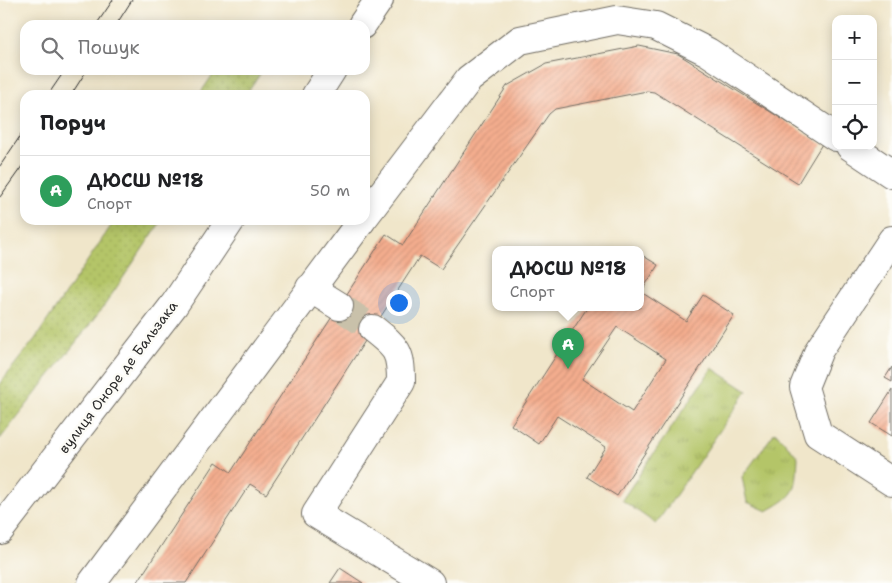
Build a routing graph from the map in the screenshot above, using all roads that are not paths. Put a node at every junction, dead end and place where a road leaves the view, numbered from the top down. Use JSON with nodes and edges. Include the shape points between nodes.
{"nodes":[{"id":1,"x":379,"y":0,"type":"edge"},
{"id":2,"x":365,"y":20,"type":"edge"},
{"id":3,"x":329,"y":75,"type":"edge"},
{"id":4,"x":319,"y":90,"type":"edge"},
{"id":5,"x":832,"y":134,"type":"edge"},
{"id":6,"x":856,"y":150,"type":"edge"},
{"id":7,"x":892,"y":174,"type":"edge"},
{"id":8,"x":370,"y":209,"type":"edge"},
{"id":9,"x":228,"y":225,"type":"edge"},
{"id":10,"x":358,"y":225,"type":"edge"},
{"id":11,"x":892,"y":240,"type":"edge"},
{"id":12,"x":310,"y":288,"type":"junction"},
{"id":13,"x":339,"y":306,"type":"tunnel mouth"},
{"id":14,"x":373,"y":329,"type":"tunnel mouth"},
{"id":15,"x":892,"y":482,"type":"edge"},
{"id":16,"x":0,"y":530,"type":"edge"},
{"id":17,"x":92,"y":583,"type":"edge"},
{"id":18,"x":430,"y":583,"type":"edge"}],
"edges":[{"from":1,"to":2,"type":"street"},
{"from":3,"to":4,"type":"street"},
{"from":5,"to":8,"type":"street","via":[[708,52],[656,26],[617,20],[520,40],[469,79]]},
{"from":6,"to":7,"type":"street"},
{"from":9,"to":16,"type":"street","name":"вулиця Оноре де Бальзака","via":[[174,305]]},
{"from":10,"to":12,"type":"street"},
{"from":11,"to":15,"type":"street","via":[[819,350],[804,387],[818,434]]},
{"from":12,"to":13,"type":"street"},
{"from":12,"to":17,"type":"street"},
{"from":14,"to":18,"type":"street","via":[[394,345],[401,361],[401,382],[316,514]]}]}
